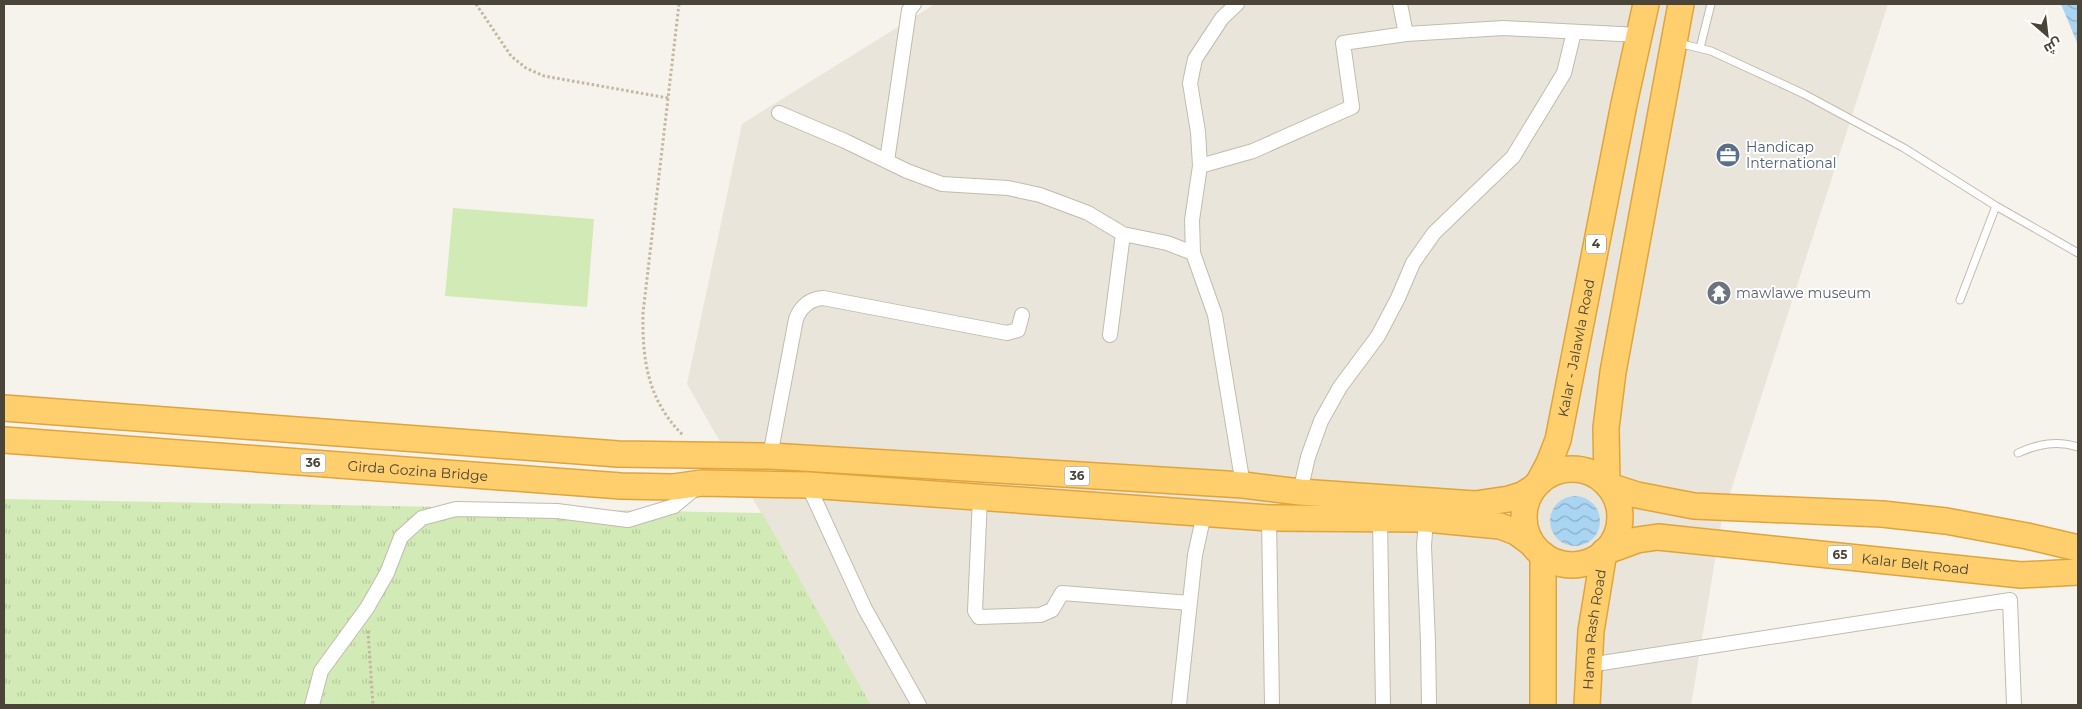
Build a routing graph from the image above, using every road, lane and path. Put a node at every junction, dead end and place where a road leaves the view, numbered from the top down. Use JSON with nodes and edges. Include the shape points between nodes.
{"nodes":[{"id":1,"x":476,"y":4,"type":"edge"},
{"id":2,"x":679,"y":4,"type":"edge"},
{"id":3,"x":914,"y":4,"type":"edge"},
{"id":4,"x":1237,"y":4,"type":"edge"},
{"id":5,"x":1400,"y":4,"type":"edge"},
{"id":6,"x":1646,"y":4,"type":"edge"},
{"id":7,"x":1682,"y":4,"type":"edge"},
{"id":8,"x":1711,"y":4,"type":"edge"},
{"id":9,"x":1574,"y":32,"type":"junction"},
{"id":10,"x":1406,"y":34,"type":"junction"},
{"id":11,"x":1639,"y":35,"type":"junction"},
{"id":12,"x":1673,"y":41,"type":"junction"},
{"id":13,"x":1700,"y":48,"type":"junction"},
{"id":14,"x":668,"y":98,"type":"junction"},
{"id":15,"x":1624,"y":104,"type":"junction"},
{"id":16,"x":1662,"y":105,"type":"junction"},
{"id":17,"x":779,"y":113,"type":"dead end"},
{"id":18,"x":886,"y":161,"type":"junction"},
{"id":19,"x":1200,"y":166,"type":"junction"},
{"id":20,"x":1996,"y":206,"type":"junction"},
{"id":21,"x":1123,"y":234,"type":"junction"},
{"id":22,"x":1193,"y":253,"type":"junction"},
{"id":23,"x":2078,"y":253,"type":"edge"},
{"id":24,"x":1960,"y":300,"type":"dead end"},
{"id":25,"x":1022,"y":315,"type":"dead end"},
{"id":26,"x":1110,"y":335,"type":"dead end"},
{"id":27,"x":4,"y":408,"type":"edge"},
{"id":28,"x":4,"y":440,"type":"edge"},
{"id":29,"x":2078,"y":446,"type":"edge"},
{"id":30,"x":2018,"y":453,"type":"dead end"},
{"id":31,"x":703,"y":455,"type":"junction"},
{"id":32,"x":770,"y":456,"type":"junction"},
{"id":33,"x":702,"y":483,"type":"junction"},
{"id":34,"x":808,"y":485,"type":"junction"},
{"id":35,"x":1243,"y":485,"type":"junction"},
{"id":36,"x":1536,"y":485,"type":"junction"},
{"id":37,"x":1608,"y":485,"type":"junction"},
{"id":38,"x":1300,"y":492,"type":"junction"},
{"id":39,"x":980,"y":498,"type":"junction"},
{"id":40,"x":1204,"y":514,"type":"junction"},
{"id":41,"x":1269,"y":518,"type":"junction"},
{"id":42,"x":1380,"y":519,"type":"junction"},
{"id":43,"x":1426,"y":519,"type":"junction"},
{"id":44,"x":2027,"y":536,"type":"junction"},
{"id":45,"x":2078,"y":548,"type":"edge"},
{"id":46,"x":1537,"y":549,"type":"junction"},
{"id":47,"x":1604,"y":552,"type":"junction"},
{"id":48,"x":2078,"y":572,"type":"edge"},
{"id":49,"x":2020,"y":575,"type":"junction"},
{"id":50,"x":1190,"y":603,"type":"junction"},
{"id":51,"x":367,"y":608,"type":"junction"},
{"id":52,"x":1589,"y":666,"type":"junction"},
{"id":53,"x":312,"y":705,"type":"edge"},
{"id":54,"x":373,"y":705,"type":"edge"},
{"id":55,"x":919,"y":705,"type":"edge"},
{"id":56,"x":1179,"y":705,"type":"edge"},
{"id":57,"x":1272,"y":705,"type":"edge"},
{"id":58,"x":1383,"y":705,"type":"edge"},
{"id":59,"x":1429,"y":705,"type":"edge"},
{"id":60,"x":1543,"y":705,"type":"edge"},
{"id":61,"x":1587,"y":705,"type":"edge"},
{"id":62,"x":2014,"y":705,"type":"edge"}],
"edges":[{"from":1,"to":14,"type":"path","via":[[511,56],[526,68],[544,76]]},
{"from":2,"to":14,"type":"path"},
{"from":3,"to":18,"type":"street","via":[[909,10]]},
{"from":4,"to":19,"type":"street","via":[[1222,18],[1195,59],[1190,83]]},
{"from":5,"to":10,"type":"street"},
{"from":6,"to":11,"type":"highway","name":"Kalar - Jalawla Road","number":"4"},
{"from":7,"to":12,"type":"highway"},
{"from":8,"to":13,"type":"lane"},
{"from":9,"to":10,"type":"street","via":[[1504,28]]},
{"from":9,"to":11,"type":"street"},
{"from":9,"to":38,"type":"street","via":[[1564,73],[1513,157],[1434,233],[1412,262],[1378,336],[1340,386],[1321,421]]},
{"from":10,"to":19,"type":"street","via":[[1343,43],[1352,107],[1253,150]]},
{"from":11,"to":15,"type":"highway","name":"Kalar - Jalawla Road","number":"4"},
{"from":12,"to":13,"type":"lane"},
{"from":12,"to":16,"type":"highway"},
{"from":13,"to":20,"type":"lane","via":[[1804,94],[1904,148]]},
{"from":14,"to":31,"type":"path","via":[[643,313],[643,342],[647,370],[664,413]]},
{"from":15,"to":16,"type":"highway"},
{"from":15,"to":36,"type":"highway","name":"Kalar - Jalawla Road","number":"4","via":[[1558,440],[1550,463]]},
{"from":16,"to":37,"type":"highway","via":[[1612,372],[1606,428]]},
{"from":17,"to":18,"type":"street"},
{"from":18,"to":21,"type":"street","via":[[942,184],[1008,188],[1040,195],[1088,213]]},
{"from":19,"to":22,"type":"street","via":[[1192,220]]},
{"from":20,"to":23,"type":"lane"},
{"from":20,"to":24,"type":"lane"},
{"from":21,"to":22,"type":"street","via":[[1167,243]]},
{"from":21,"to":26,"type":"street"},
{"from":22,"to":35,"type":"street","via":[[1215,315]]},
{"from":25,"to":32,"type":"street","via":[[1018,330],[1007,333],[823,298],[809,301],[796,319]]},
{"from":27,"to":31,"type":"highway","number":"36","via":[[618,454]]},
{"from":28,"to":33,"type":"highway","name":"Girda Gozina Bridge","number":"36","via":[[622,486],[673,487]]},
{"from":29,"to":30,"type":"lane","via":[[2044,444]]},
{"from":31,"to":32,"type":"highway","number":"36"},
{"from":31,"to":33,"type":"highway"},
{"from":32,"to":35,"type":"highway","number":"36"},
{"from":33,"to":34,"type":"highway","number":"36"},
{"from":33,"to":51,"type":"street","via":[[674,506],[628,520],[557,511],[456,509],[422,518],[401,537],[387,573]]},
{"from":34,"to":39,"type":"highway","number":"36"},
{"from":34,"to":55,"type":"street","via":[[865,609]]},
{"from":35,"to":38,"type":"highway","number":"36"},
{"from":36,"to":37,"type":"highway","via":[[1555,472],[1574,468],[1598,476]]},
{"from":36,"to":38,"type":"highway","number":"36","via":[[1509,499],[1475,504]]},
{"from":36,"to":46,"type":"highway","number":"4","via":[[1524,509],[1524,521]]},
{"from":37,"to":44,"type":"highway","via":[[1637,495],[1694,506],[1882,514],[1946,521]]},
{"from":37,"to":47,"type":"highway","via":[[1618,502],[1620,520],[1615,537]]},
{"from":39,"to":40,"type":"highway","number":"36"},
{"from":39,"to":50,"type":"street","via":[[975,611],[978,617],[1040,615],[1052,610],[1062,593]]},
{"from":40,"to":41,"type":"highway","number":"36"},
{"from":40,"to":50,"type":"street"},
{"from":41,"to":42,"type":"highway","number":"36"},
{"from":41,"to":57,"type":"street"},
{"from":42,"to":43,"type":"highway","number":"36"},
{"from":42,"to":58,"type":"street"},
{"from":43,"to":46,"type":"highway","number":"36","via":[[1500,526],[1516,532]]},
{"from":43,"to":59,"type":"street"},
{"from":44,"to":45,"type":"highway"},
{"from":44,"to":49,"type":"highway","via":[[2038,548],[2038,564],[2032,571]]},
{"from":46,"to":47,"type":"highway","via":[[1561,563],[1580,564]]},
{"from":46,"to":60,"type":"highway","number":"4"},
{"from":47,"to":49,"type":"highway","name":"Kalar Belt Road","number":"65","via":[[1637,540],[1658,537]]},
{"from":47,"to":52,"type":"highway","name":"Hama Rash Road","via":[[1591,628]]},
{"from":48,"to":49,"type":"highway","name":"Kalar Belt Road","number":"65"},
{"from":50,"to":56,"type":"street"},
{"from":51,"to":53,"type":"street","via":[[321,671]]},
{"from":51,"to":54,"type":"path"},
{"from":52,"to":61,"type":"highway","name":"Hama Rash Road"},
{"from":52,"to":62,"type":"street","via":[[2010,600]]}]}
